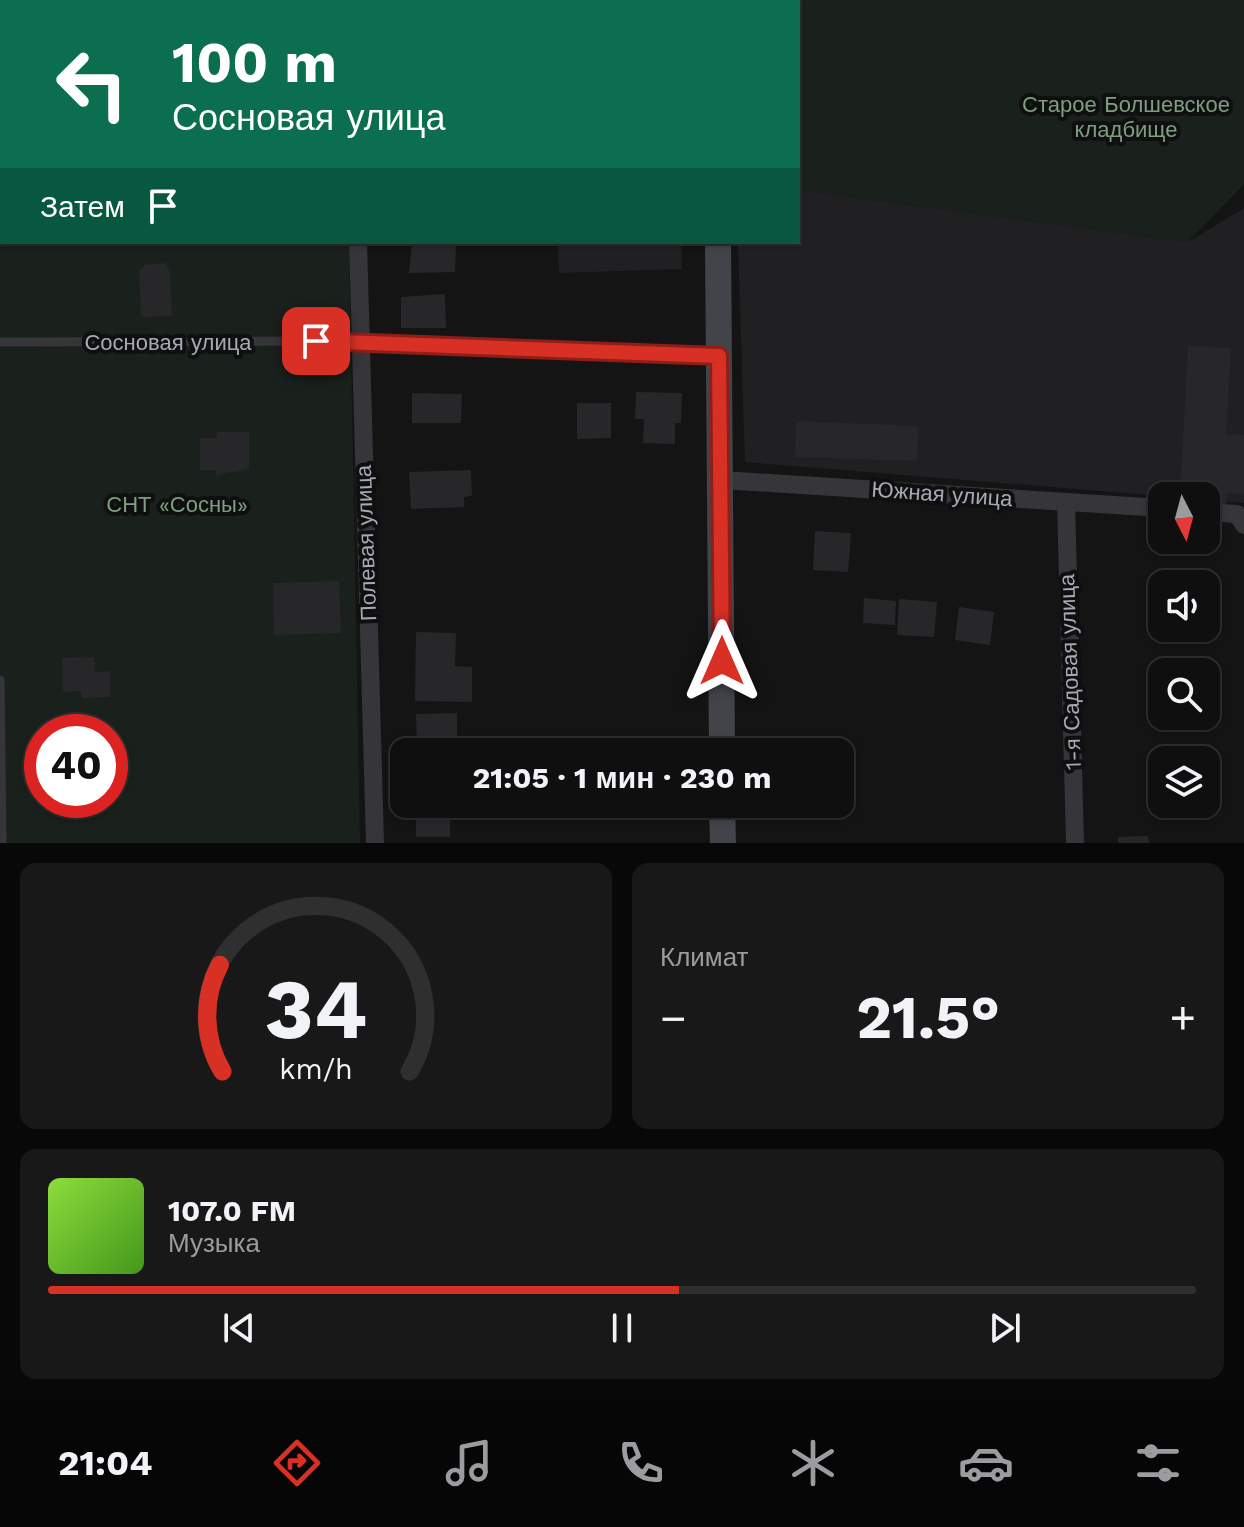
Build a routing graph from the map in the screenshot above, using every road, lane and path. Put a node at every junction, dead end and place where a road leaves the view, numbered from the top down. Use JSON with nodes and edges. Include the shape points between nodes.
{"nodes":[{"id":1,"x":358,"y":244,"type":"edge"},
{"id":2,"x":718,"y":244,"type":"edge"},
{"id":3,"x":360,"y":341,"type":"junction"},
{"id":4,"x":0,"y":342,"type":"edge"},
{"id":5,"x":719,"y":356,"type":"junction"},
{"id":6,"x":721,"y":480,"type":"junction"},
{"id":7,"x":1066,"y":502,"type":"junction"},
{"id":8,"x":1148,"y":507,"type":"edge"},
{"id":9,"x":1220,"y":513,"type":"edge"},
{"id":10,"x":1244,"y":525,"type":"edge"},
{"id":11,"x":0,"y":680,"type":"edge"},
{"id":12,"x":722,"y":738,"type":"edge"},
{"id":13,"x":722,"y":818,"type":"edge"},
{"id":14,"x":2,"y":843,"type":"edge"},
{"id":15,"x":375,"y":843,"type":"edge"},
{"id":16,"x":723,"y":843,"type":"edge"},
{"id":17,"x":1075,"y":843,"type":"edge"}],
"edges":[{"from":1,"to":3,"type":"street","name":"Полевая улица"},
{"from":2,"to":5,"type":"street"},
{"from":3,"to":4,"type":"lane","name":"Сосновая улица"},
{"from":3,"to":5,"type":"lane","name":"Сосновая улица"},
{"from":3,"to":15,"type":"street","name":"Полевая улица"},
{"from":5,"to":6,"type":"street","via":[[715,444]]},
{"from":6,"to":7,"type":"street","name":"Южная улица"},
{"from":6,"to":12,"type":"street"},
{"from":7,"to":8,"type":"street","name":"Южная улица"},
{"from":7,"to":17,"type":"street","name":"1-я Садовая улица"},
{"from":9,"to":10,"type":"street","via":[[1237,514]]},
{"from":11,"to":14,"type":"lane"},
{"from":13,"to":16,"type":"street"}]}
